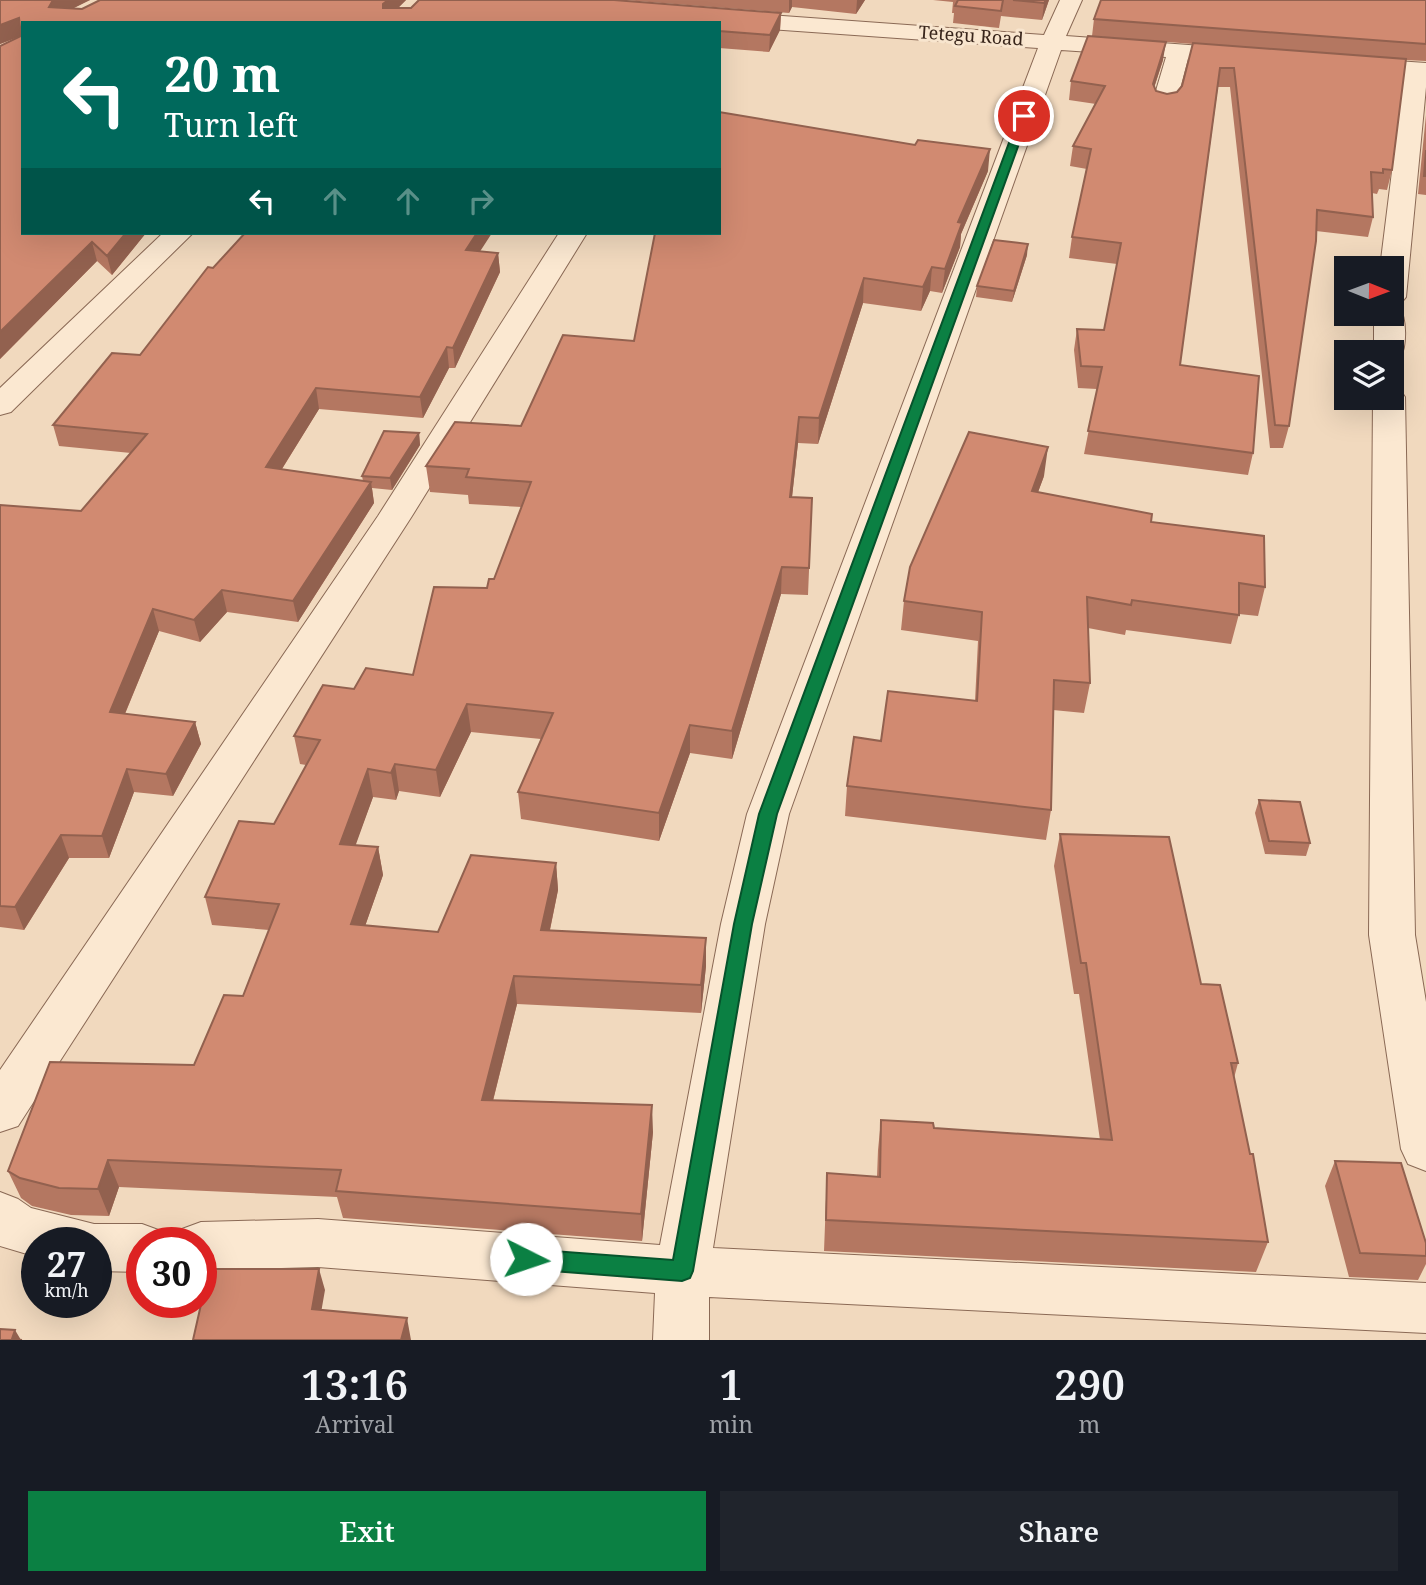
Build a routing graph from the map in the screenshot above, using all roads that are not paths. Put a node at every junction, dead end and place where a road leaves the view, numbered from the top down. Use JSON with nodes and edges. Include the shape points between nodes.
{"nodes":[{"id":1,"x":1071,"y":0,"type":"edge"},
{"id":2,"x":707,"y":20,"type":"edge"},
{"id":3,"x":1052,"y":42,"type":"junction"},
{"id":4,"x":1179,"y":51,"type":"junction"},
{"id":5,"x":1263,"y":58,"type":"edge"},
{"id":6,"x":1332,"y":63,"type":"edge"},
{"id":7,"x":1421,"y":70,"type":"edge"},
{"id":8,"x":1164,"y":104,"type":"edge"},
{"id":9,"x":177,"y":235,"type":"edge"},
{"id":10,"x":572,"y":235,"type":"edge"},
{"id":11,"x":1396,"y":256,"type":"edge"},
{"id":12,"x":0,"y":405,"type":"edge"},
{"id":13,"x":1389,"y":410,"type":"edge"},
{"id":14,"x":1409,"y":936,"type":"edge"},
{"id":15,"x":0,"y":1111,"type":"edge"},
{"id":16,"x":1426,"y":1149,"type":"edge"},
{"id":17,"x":0,"y":1215,"type":"edge"},
{"id":18,"x":21,"y":1230,"type":"edge"},
{"id":19,"x":217,"y":1246,"type":"edge"},
{"id":20,"x":682,"y":1271,"type":"junction"},
{"id":21,"x":1426,"y":1308,"type":"edge"},
{"id":22,"x":681,"y":1340,"type":"edge"}],
"edges":[{"from":1,"to":3,"type":"street"},
{"from":2,"to":3,"type":"street","name":"Tetegu Road"},
{"from":3,"to":4,"type":"street","name":"Tetegu Road"},
{"from":3,"to":20,"type":"street","via":[[768,814],[743,924]]},
{"from":4,"to":5,"type":"street","name":"Tetegu Road"},
{"from":4,"to":8,"type":"street"},
{"from":6,"to":7,"type":"street"},
{"from":7,"to":11,"type":"street"},
{"from":9,"to":12,"type":"street"},
{"from":10,"to":15,"type":"street","via":[[395,516]]},
{"from":13,"to":14,"type":"street"},
{"from":14,"to":16,"type":"street"},
{"from":17,"to":18,"type":"street"},
{"from":19,"to":20,"type":"street","via":[[318,1243]]},
{"from":20,"to":21,"type":"street"},
{"from":20,"to":22,"type":"street"}]}
